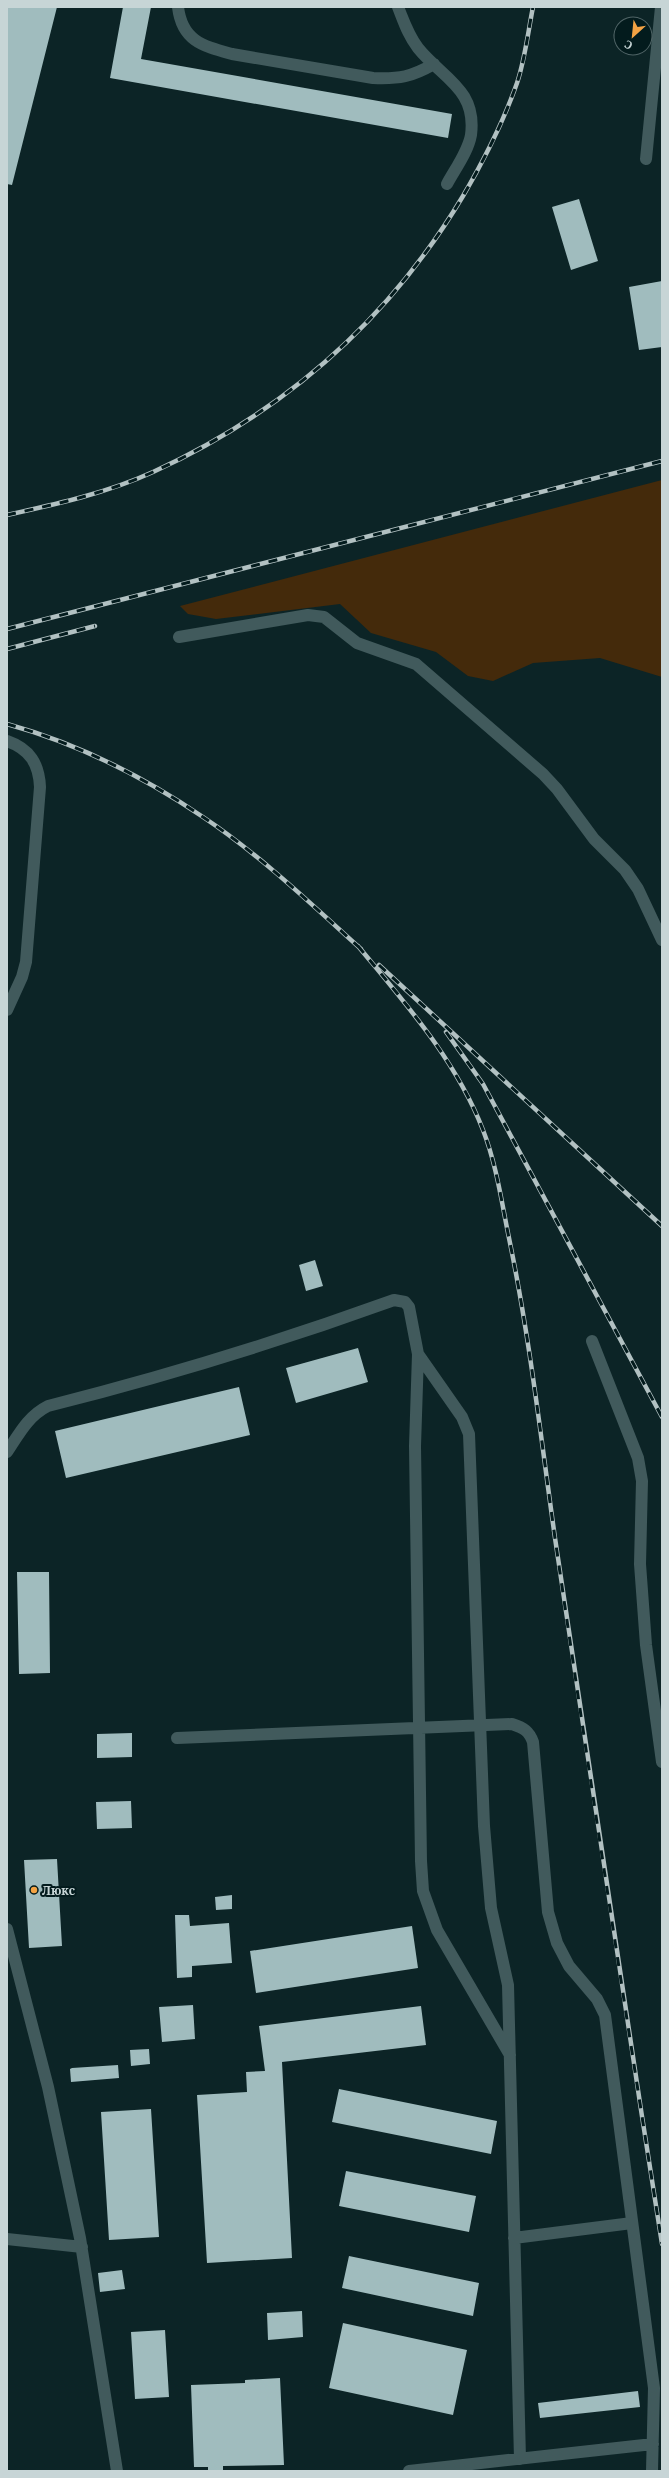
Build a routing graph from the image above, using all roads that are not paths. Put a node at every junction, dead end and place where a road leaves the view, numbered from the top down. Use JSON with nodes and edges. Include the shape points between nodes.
{"nodes":[{"id":1,"x":178,"y":7,"type":"edge"},
{"id":2,"x":398,"y":7,"type":"edge"},
{"id":3,"x":661,"y":7,"type":"edge"},
{"id":4,"x":434,"y":64,"type":"junction"},
{"id":5,"x":646,"y":160,"type":"dead end"},
{"id":6,"x":447,"y":184,"type":"dead end"},
{"id":7,"x":179,"y":637,"type":"dead end"},
{"id":8,"x":7,"y":741,"type":"edge"},
{"id":9,"x":662,"y":940,"type":"edge"},
{"id":10,"x":7,"y":1010,"type":"edge"},
{"id":11,"x":592,"y":1341,"type":"dead end"},
{"id":12,"x":418,"y":1354,"type":"junction"},
{"id":13,"x":7,"y":1452,"type":"edge"},
{"id":14,"x":480,"y":1726,"type":"junction"},
{"id":15,"x":419,"y":1728,"type":"junction"},
{"id":16,"x":177,"y":1738,"type":"dead end"},
{"id":17,"x":662,"y":1762,"type":"edge"},
{"id":18,"x":7,"y":1929,"type":"edge"},
{"id":19,"x":510,"y":2056,"type":"junction"},
{"id":20,"x":632,"y":2223,"type":"junction"},
{"id":21,"x":514,"y":2238,"type":"junction"},
{"id":22,"x":7,"y":2239,"type":"edge"},
{"id":23,"x":82,"y":2246,"type":"junction"},
{"id":24,"x":653,"y":2444,"type":"junction"},
{"id":25,"x":520,"y":2459,"type":"junction"},
{"id":26,"x":117,"y":2471,"type":"edge"},
{"id":27,"x":409,"y":2471,"type":"edge"},
{"id":28,"x":652,"y":2471,"type":"edge"}],
"edges":[{"from":1,"to":4,"type":"street","via":[[182,28],[193,40],[209,48],[232,54],[373,78],[396,79],[415,75]]},
{"from":2,"to":4,"type":"street","via":[[407,32]]},
{"from":3,"to":5,"type":"street"},
{"from":4,"to":6,"type":"street","via":[[459,88],[471,114],[471,135]]},
{"from":7,"to":9,"type":"street","via":[[308,615],[324,617],[357,643],[416,664],[557,789],[594,838],[625,870],[638,889]]},
{"from":8,"to":10,"type":"street","via":[[22,748],[37,764],[40,787],[26,962]]},
{"from":11,"to":17,"type":"street","via":[[638,1458],[642,1481],[640,1564],[646,1637]]},
{"from":12,"to":13,"type":"street","via":[[409,1307],[405,1302],[394,1300],[244,1352],[154,1379],[48,1406],[28,1420]]},
{"from":12,"to":14,"type":"street","via":[[462,1417],[469,1434]]},
{"from":12,"to":15,"type":"street","via":[[415,1446]]},
{"from":14,"to":15,"type":"street"},
{"from":14,"to":19,"type":"street","via":[[484,1826],[491,1908],[508,1985]]},
{"from":14,"to":20,"type":"street","via":[[512,1724],[522,1727],[529,1733],[533,1742],[548,1912],[557,1943],[569,1966],[597,2000],[605,2015]]},
{"from":15,"to":16,"type":"street"},
{"from":15,"to":19,"type":"street","via":[[423,1891],[429,1912],[459,1972]]},
{"from":18,"to":23,"type":"street","via":[[48,2087]]},
{"from":19,"to":21,"type":"street"},
{"from":20,"to":21,"type":"street"},
{"from":20,"to":24,"type":"street","via":[[654,2388]]},
{"from":21,"to":25,"type":"street"},
{"from":22,"to":23,"type":"street"},
{"from":23,"to":26,"type":"street"},
{"from":24,"to":25,"type":"street"},
{"from":24,"to":28,"type":"street"},
{"from":25,"to":27,"type":"street"}]}
